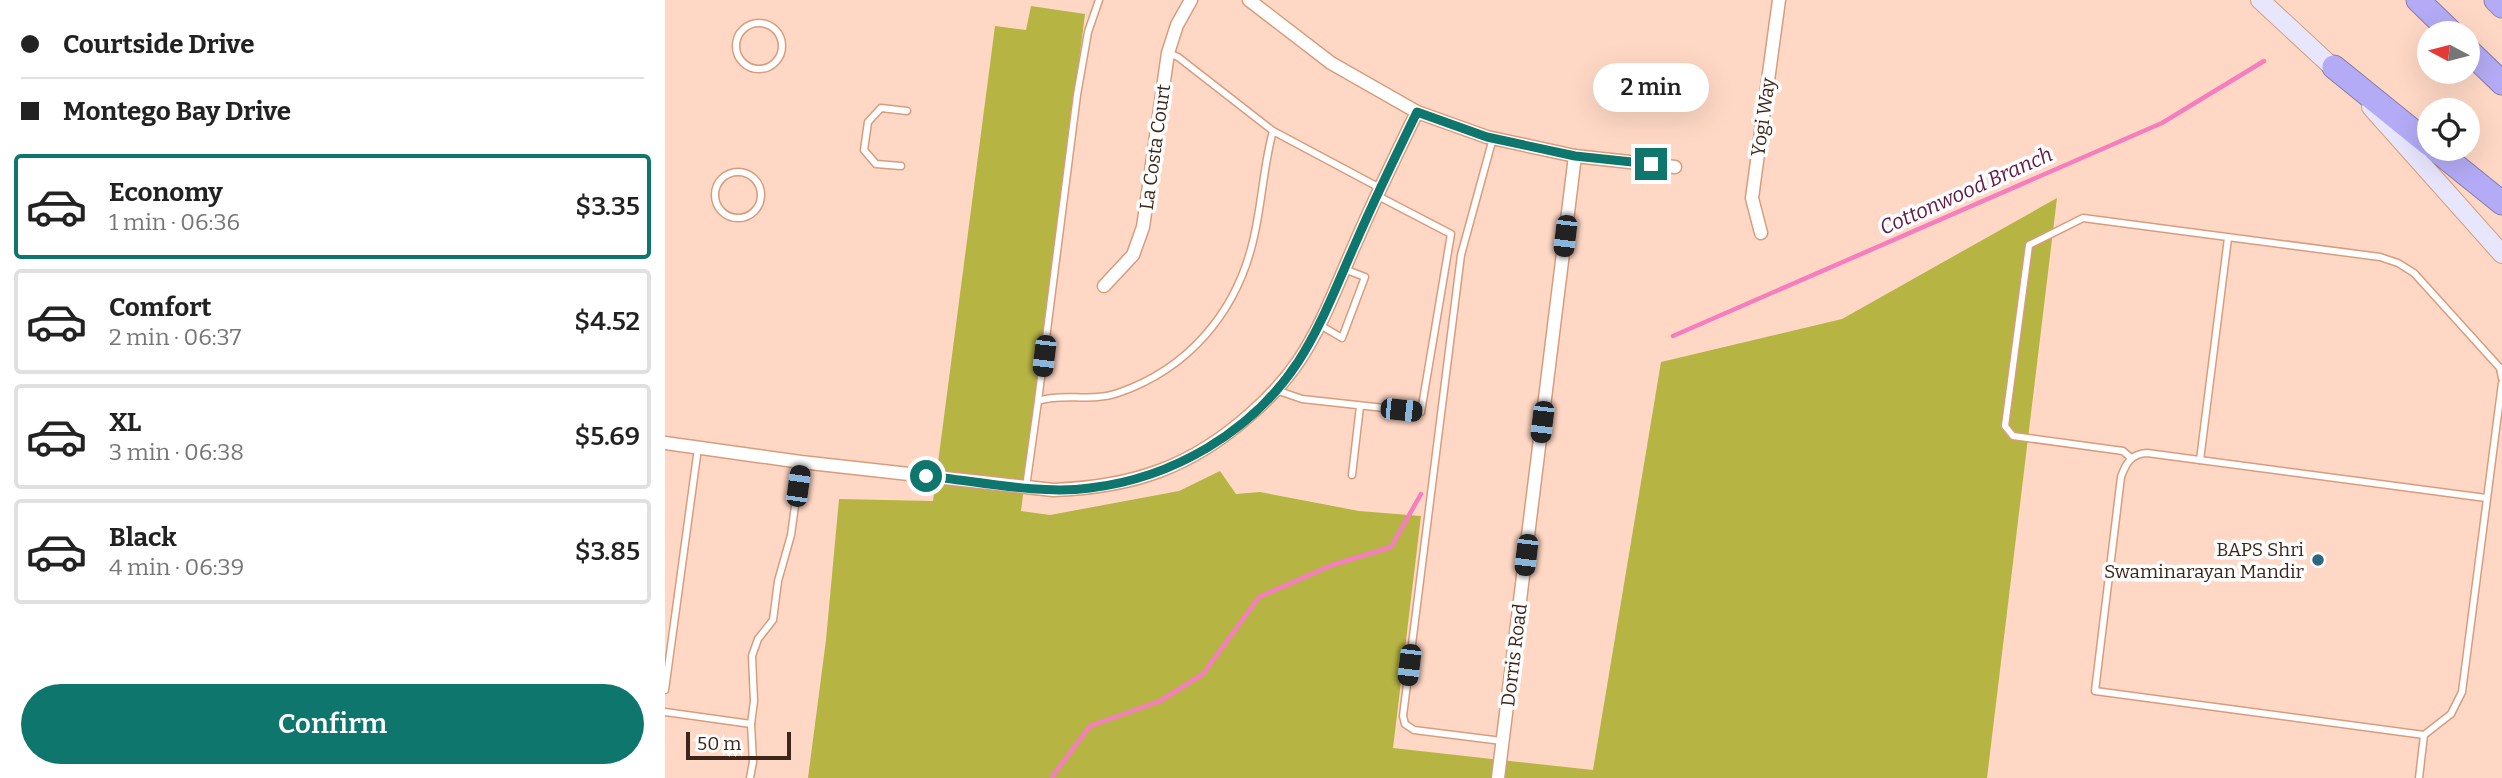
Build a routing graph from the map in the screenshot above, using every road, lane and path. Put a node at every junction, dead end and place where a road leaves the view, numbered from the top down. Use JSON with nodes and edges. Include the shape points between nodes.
{"nodes":[{"id":1,"x":1099,"y":0,"type":"edge"},
{"id":2,"x":1191,"y":0,"type":"edge"},
{"id":3,"x":1249,"y":0,"type":"edge"},
{"id":4,"x":1779,"y":0,"type":"edge"},
{"id":5,"x":2260,"y":0,"type":"edge"},
{"id":6,"x":2419,"y":0,"type":"edge"},
{"id":7,"x":2496,"y":0,"type":"edge"},
{"id":8,"x":2502,"y":6,"type":"edge"},
{"id":9,"x":2440,"y":21,"type":"edge"},
{"id":10,"x":1168,"y":53,"type":"junction"},
{"id":11,"x":2480,"y":62,"type":"edge"},
{"id":12,"x":748,"y":66,"type":"joint"},
{"id":13,"x":2334,"y":67,"type":"junction"},
{"id":14,"x":2502,"y":83,"type":"edge"},
{"id":15,"x":907,"y":111,"type":"dead end"},
{"id":16,"x":1417,"y":112,"type":"junction"},
{"id":17,"x":1273,"y":131,"type":"junction"},
{"id":18,"x":2417,"y":134,"type":"edge"},
{"id":19,"x":1493,"y":138,"type":"junction"},
{"id":20,"x":1575,"y":156,"type":"junction"},
{"id":21,"x":2450,"y":161,"type":"edge"},
{"id":22,"x":901,"y":166,"type":"dead end"},
{"id":23,"x":1675,"y":167,"type":"dead end"},
{"id":24,"x":1379,"y":192,"type":"junction"},
{"id":25,"x":2502,"y":203,"type":"edge"},
{"id":26,"x":726,"y":215,"type":"joint"},
{"id":27,"x":1761,"y":233,"type":"dead end"},
{"id":28,"x":2228,"y":238,"type":"junction"},
{"id":29,"x":2502,"y":254,"type":"edge"},
{"id":30,"x":1344,"y":269,"type":"junction"},
{"id":31,"x":1104,"y":285,"type":"dead end"},
{"id":32,"x":1319,"y":324,"type":"junction"},
{"id":33,"x":2501,"y":367,"type":"edge"},
{"id":34,"x":2502,"y":380,"type":"edge"},
{"id":35,"x":1276,"y":390,"type":"junction"},
{"id":36,"x":1038,"y":401,"type":"junction"},
{"id":37,"x":1360,"y":406,"type":"junction"},
{"id":38,"x":665,"y":443,"type":"edge"},
{"id":39,"x":698,"y":448,"type":"junction"},
{"id":40,"x":2131,"y":458,"type":"junction"},
{"id":41,"x":2200,"y":460,"type":"junction"},
{"id":42,"x":801,"y":462,"type":"junction"},
{"id":43,"x":1352,"y":475,"type":"dead end"},
{"id":44,"x":1026,"y":487,"type":"junction"},
{"id":45,"x":2486,"y":498,"type":"junction"},
{"id":46,"x":665,"y":690,"type":"edge"},
{"id":47,"x":665,"y":712,"type":"edge"},
{"id":48,"x":751,"y":724,"type":"junction"},
{"id":49,"x":2424,"y":735,"type":"junction"},
{"id":50,"x":1503,"y":741,"type":"junction"},
{"id":51,"x":750,"y":778,"type":"edge"},
{"id":52,"x":1498,"y":778,"type":"edge"},
{"id":53,"x":2419,"y":778,"type":"edge"}],
"edges":[{"from":1,"to":36,"type":"lane","via":[[1077,95]]},
{"from":2,"to":10,"type":"street","name":"La Costa Court"},
{"from":3,"to":16,"type":"street","via":[[1331,64]]},
{"from":4,"to":27,"type":"street","name":"Yogi Way","via":[[1752,198]]},
{"from":5,"to":13,"type":"main road"},
{"from":6,"to":9,"type":"highway"},
{"from":7,"to":8,"type":"highway"},
{"from":10,"to":17,"type":"lane"},
{"from":10,"to":31,"type":"street","name":"La Costa Court","via":[[1143,227],[1133,255]]},
{"from":11,"to":14,"type":"highway"},
{"from":12,"to":12,"type":"lane","via":[[736,48],[740,33],[760,23],[774,29],[782,41],[780,57],[762,69]]},
{"from":13,"to":18,"type":"highway"},
{"from":13,"to":29,"type":"main road"},
{"from":15,"to":22,"type":"lane","via":[[881,108],[868,122],[864,150],[876,163]]},
{"from":16,"to":19,"type":"street"},
{"from":16,"to":24,"type":"street"},
{"from":17,"to":24,"type":"lane"},
{"from":17,"to":36,"type":"lane","via":[[1244,273],[1213,327],[1188,354],[1136,386],[1090,398]]},
{"from":19,"to":20,"type":"street"},
{"from":19,"to":50,"type":"lane","via":[[1461,255],[1403,716],[1413,730]]},
{"from":20,"to":23,"type":"street"},
{"from":20,"to":50,"type":"street","name":"Dorris Road"},
{"from":21,"to":25,"type":"highway"},
{"from":24,"to":30,"type":"street"},
{"from":24,"to":37,"type":"lane","via":[[1451,234],[1421,412]]},
{"from":26,"to":26,"type":"lane","via":[[715,196],[719,182],[731,173],[746,173],[758,183],[758,205],[748,216]]},
{"from":28,"to":33,"type":"lane","via":[[2398,263],[2414,273]]},
{"from":28,"to":40,"type":"lane","via":[[2083,218],[2029,245],[2005,426],[2013,436],[2123,451]]},
{"from":28,"to":41,"type":"lane"},
{"from":30,"to":32,"type":"street"},
{"from":30,"to":32,"type":"lane","via":[[1365,277],[1342,338]]},
{"from":32,"to":35,"type":"street"},
{"from":33,"to":34,"type":"lane"},
{"from":34,"to":45,"type":"lane"},
{"from":35,"to":37,"type":"lane","via":[[1302,399]]},
{"from":35,"to":44,"type":"street","via":[[1225,438],[1180,464],[1134,480],[1090,488]]},
{"from":36,"to":44,"type":"lane"},
{"from":37,"to":43,"type":"lane"},
{"from":38,"to":39,"type":"street"},
{"from":39,"to":42,"type":"street"},
{"from":39,"to":46,"type":"lane"},
{"from":40,"to":41,"type":"lane","via":[[2147,453]]},
{"from":40,"to":49,"type":"lane","via":[[2121,477],[2095,691]]},
{"from":41,"to":45,"type":"lane"},
{"from":42,"to":44,"type":"street"},
{"from":42,"to":48,"type":"lane","via":[[772,620],[758,639],[753,656]]},
{"from":45,"to":49,"type":"lane","via":[[2462,692],[2451,714]]},
{"from":47,"to":48,"type":"lane"},
{"from":48,"to":51,"type":"lane"},
{"from":49,"to":53,"type":"lane"},
{"from":50,"to":52,"type":"street","name":"Dorris Road"}]}
